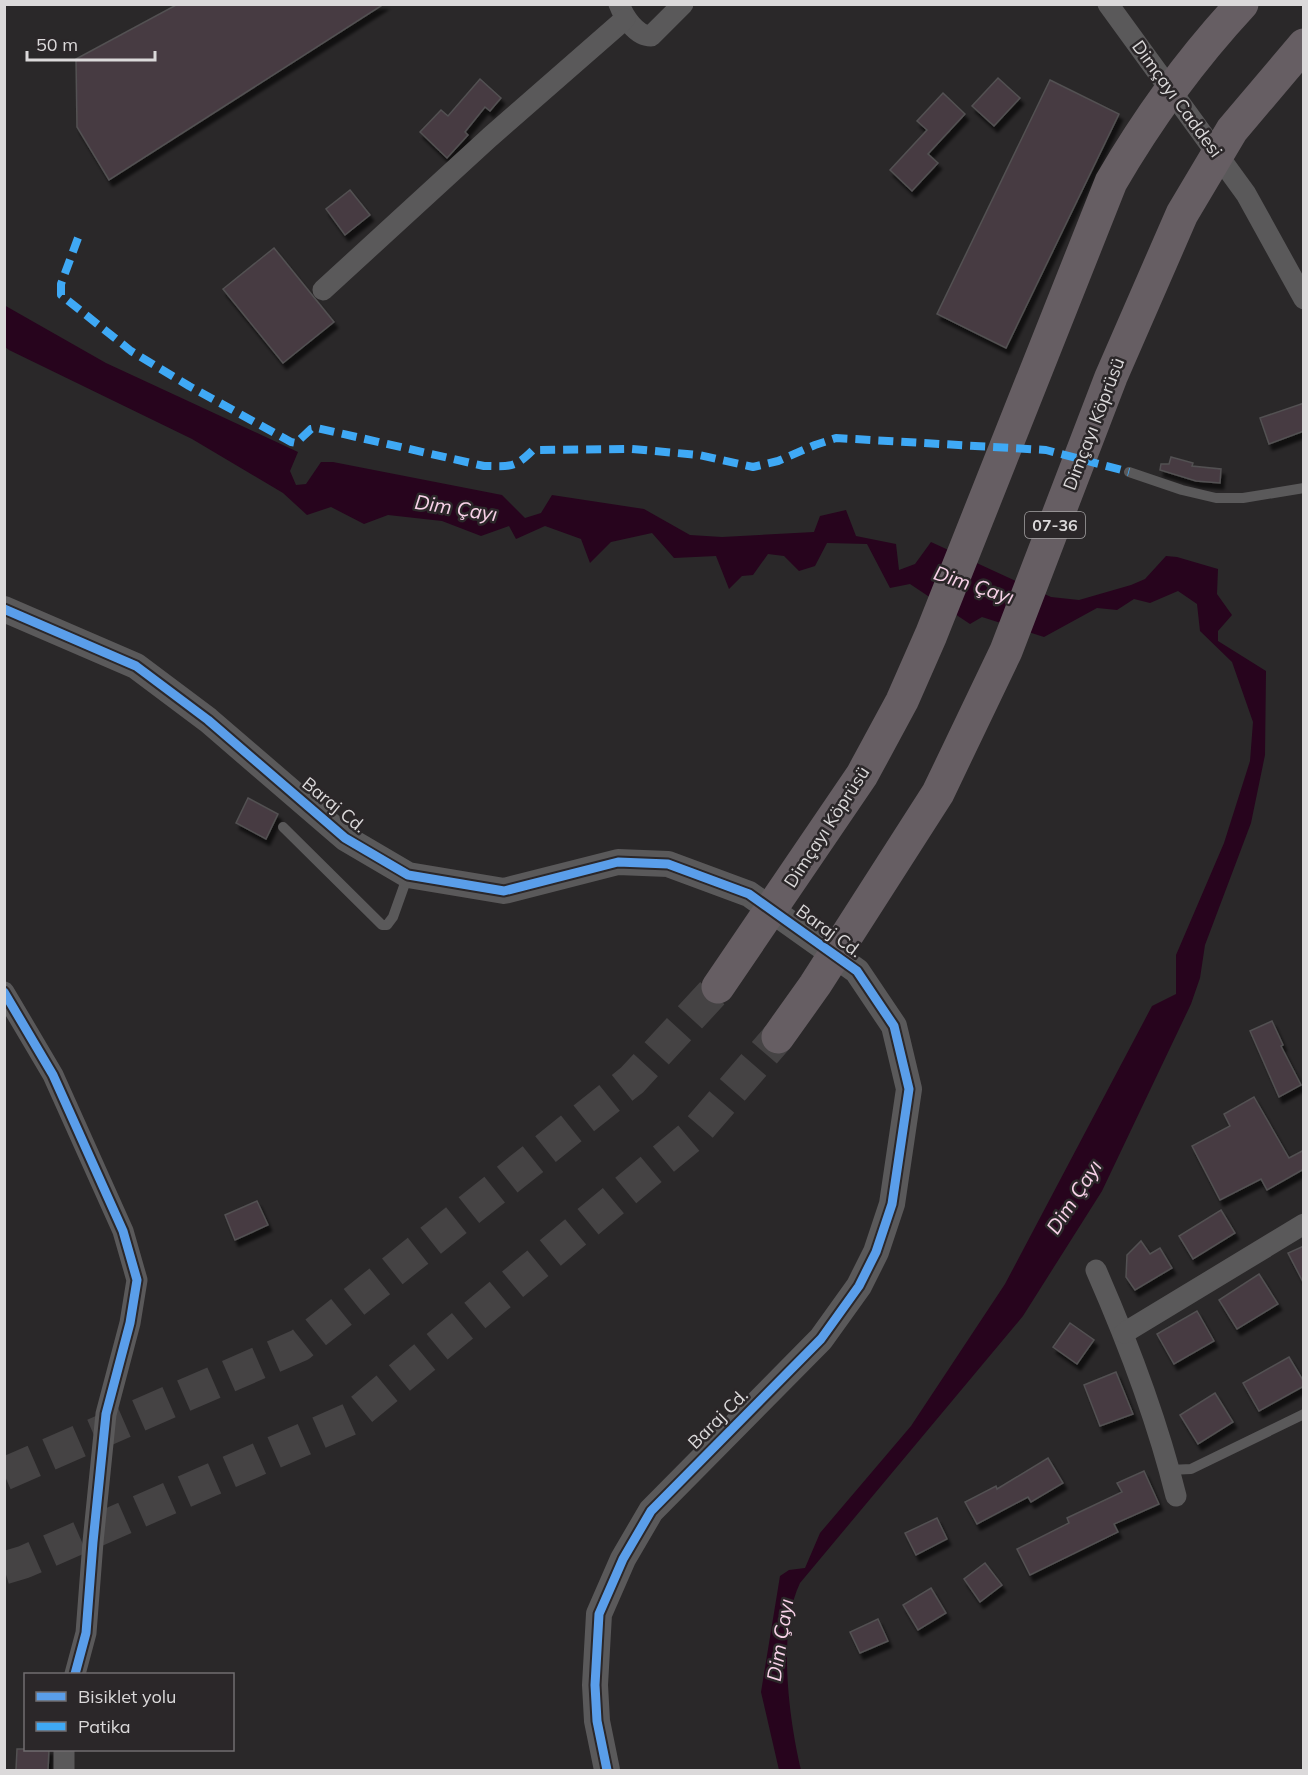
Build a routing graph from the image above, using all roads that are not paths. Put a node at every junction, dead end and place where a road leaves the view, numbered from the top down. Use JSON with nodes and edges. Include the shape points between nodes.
{"nodes":[{"id":1,"x":682,"y":4,"type":"edge"},
{"id":2,"x":1108,"y":4,"type":"edge"},
{"id":3,"x":622,"y":12,"type":"edge"},
{"id":4,"x":1232,"y":16,"type":"edge"},
{"id":5,"x":1295,"y":54,"type":"edge"},
{"id":6,"x":323,"y":290,"type":"dead end"},
{"id":7,"x":1304,"y":299,"type":"edge"},
{"id":8,"x":1129,"y":472,"type":"dead end"},
{"id":9,"x":1304,"y":488,"type":"edge"},
{"id":10,"x":4,"y":609,"type":"edge"},
{"id":11,"x":283,"y":828,"type":"dead end"},
{"id":12,"x":408,"y":875,"type":"junction"},
{"id":13,"x":718,"y":987,"type":"tunnel mouth"},
{"id":14,"x":4,"y":992,"type":"edge"},
{"id":15,"x":778,"y":1037,"type":"tunnel mouth"},
{"id":16,"x":1304,"y":1224,"type":"edge"},
{"id":17,"x":1096,"y":1270,"type":"dead end"},
{"id":18,"x":1124,"y":1333,"type":"junction"},
{"id":19,"x":1304,"y":1414,"type":"edge"},
{"id":20,"x":1170,"y":1470,"type":"junction"},
{"id":21,"x":1176,"y":1496,"type":"dead end"},
{"id":22,"x":75,"y":1673,"type":"edge"},
{"id":23,"x":64,"y":1751,"type":"edge"},
{"id":24,"x":64,"y":1770,"type":"edge"},
{"id":25,"x":607,"y":1770,"type":"edge"}],
"edges":[{"from":1,"to":3,"type":"street","via":[[651,36],[646,36]]},
{"from":2,"to":7,"type":"street","name":"Dimçayı Caddesi","via":[[1246,194]]},
{"from":3,"to":6,"type":"street"},
{"from":4,"to":13,"type":"highway","name":"Dimçayı Köprüsü","via":[[1149,120],[1111,182],[902,701],[862,775]]},
{"from":5,"to":15,"type":"highway","name":"Dimçayı Köprüsü","number":"07-36","via":[[1232,130],[1182,213],[1111,377],[1006,651],[938,793]]},
{"from":8,"to":9,"type":"lane","via":[[1216,498],[1243,498]]},
{"from":10,"to":12,"type":"street","name":"Baraj Cd.","via":[[136,666],[208,720],[345,838]]},
{"from":11,"to":12,"type":"lane","via":[[382,925],[393,917]]},
{"from":12,"to":25,"type":"street","name":"Baraj Cd.","via":[[504,891],[618,862],[668,864],[749,894],[857,971],[894,1026],[909,1089],[892,1204],[876,1252],[859,1286],[821,1339],[651,1511],[623,1559],[599,1614],[595,1685],[597,1721]]},
{"from":14,"to":22,"type":"street","via":[[53,1075],[123,1231],[137,1280],[106,1414],[86,1632]]},
{"from":16,"to":18,"type":"street"},
{"from":17,"to":18,"type":"street"},
{"from":18,"to":20,"type":"street"},
{"from":19,"to":20,"type":"lane","via":[[1191,1469]]},
{"from":20,"to":21,"type":"street"},
{"from":23,"to":24,"type":"street"}]}
